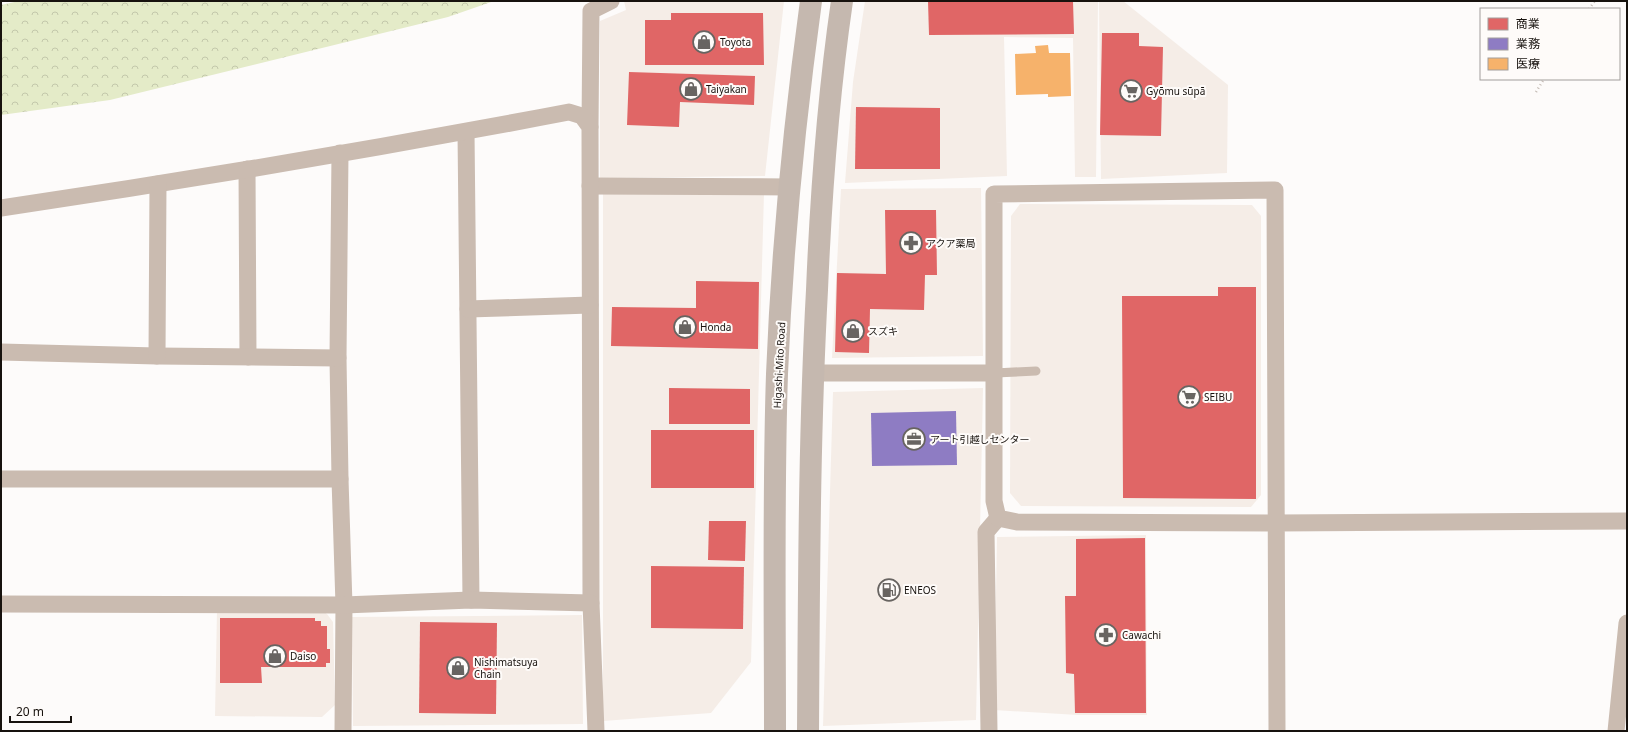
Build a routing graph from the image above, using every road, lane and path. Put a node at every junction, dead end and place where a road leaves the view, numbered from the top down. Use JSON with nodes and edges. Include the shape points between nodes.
{"nodes":[{"id":1,"x":611,"y":1,"type":"edge"},
{"id":2,"x":811,"y":1,"type":"edge"},
{"id":3,"x":842,"y":1,"type":"edge"},
{"id":4,"x":1543,"y":80,"type":"edge"},
{"id":5,"x":1536,"y":92,"type":"dead end"},
{"id":6,"x":590,"y":127,"type":"junction"},
{"id":7,"x":466,"y":132,"type":"junction"},
{"id":8,"x":340,"y":152,"type":"junction"},
{"id":9,"x":247,"y":169,"type":"junction"},
{"id":10,"x":158,"y":184,"type":"junction"},
{"id":11,"x":590,"y":186,"type":"junction"},
{"id":12,"x":788,"y":187,"type":"junction"},
{"id":13,"x":1,"y":208,"type":"edge"},
{"id":14,"x":590,"y":305,"type":"junction"},
{"id":15,"x":468,"y":309,"type":"junction"},
{"id":16,"x":1,"y":352,"type":"edge"},
{"id":17,"x":157,"y":356,"type":"junction"},
{"id":18,"x":248,"y":357,"type":"junction"},
{"id":19,"x":338,"y":358,"type":"junction"},
{"id":20,"x":1036,"y":371,"type":"dead end"},
{"id":21,"x":813,"y":373,"type":"junction"},
{"id":22,"x":995,"y":373,"type":"junction"},
{"id":23,"x":1,"y":479,"type":"edge"},
{"id":24,"x":340,"y":479,"type":"junction"},
{"id":25,"x":998,"y":518,"type":"junction"},
{"id":26,"x":1627,"y":521,"type":"edge"},
{"id":27,"x":1277,"y":523,"type":"junction"},
{"id":28,"x":471,"y":600,"type":"junction"},
{"id":29,"x":591,"y":602,"type":"junction"},
{"id":30,"x":1,"y":604,"type":"edge"},
{"id":31,"x":344,"y":605,"type":"junction"},
{"id":32,"x":1627,"y":623,"type":"edge"},
{"id":33,"x":343,"y":731,"type":"edge"},
{"id":34,"x":596,"y":731,"type":"edge"},
{"id":35,"x":775,"y":731,"type":"edge"},
{"id":36,"x":808,"y":731,"type":"edge"},
{"id":37,"x":989,"y":731,"type":"edge"},
{"id":38,"x":1277,"y":731,"type":"edge"},
{"id":39,"x":1616,"y":731,"type":"edge"}],
"edges":[{"from":1,"to":6,"type":"street","via":[[590,11]]},
{"from":2,"to":12,"type":"highway","name":"Higashi-Mito Road"},
{"from":3,"to":21,"type":"highway","via":[[822,187]]},
{"from":4,"to":5,"type":"path"},
{"from":6,"to":7,"type":"street","via":[[582,116],[569,112]]},
{"from":6,"to":11,"type":"street"},
{"from":7,"to":8,"type":"street"},
{"from":7,"to":15,"type":"street"},
{"from":8,"to":9,"type":"street"},
{"from":8,"to":19,"type":"street"},
{"from":9,"to":10,"type":"street"},
{"from":9,"to":18,"type":"street"},
{"from":10,"to":13,"type":"street"},
{"from":10,"to":17,"type":"street"},
{"from":11,"to":12,"type":"street"},
{"from":11,"to":14,"type":"street"},
{"from":12,"to":35,"type":"highway","name":"Higashi-Mito Road","via":[[777,373],[774,508]]},
{"from":14,"to":15,"type":"street"},
{"from":14,"to":29,"type":"street"},
{"from":15,"to":28,"type":"street"},
{"from":16,"to":17,"type":"street"},
{"from":17,"to":18,"type":"street"},
{"from":18,"to":19,"type":"street"},
{"from":19,"to":24,"type":"street"},
{"from":20,"to":22,"type":"lane"},
{"from":21,"to":22,"type":"street"},
{"from":21,"to":36,"type":"highway"},
{"from":22,"to":25,"type":"street","via":[[994,501]]},
{"from":22,"to":27,"type":"street","via":[[994,194],[1275,190]]},
{"from":23,"to":24,"type":"street"},
{"from":24,"to":31,"type":"street"},
{"from":25,"to":27,"type":"street","via":[[1017,522]]},
{"from":25,"to":37,"type":"street","via":[[986,532]]},
{"from":26,"to":27,"type":"street"},
{"from":27,"to":38,"type":"street"},
{"from":28,"to":29,"type":"street"},
{"from":28,"to":31,"type":"street"},
{"from":29,"to":34,"type":"street"},
{"from":30,"to":31,"type":"street"},
{"from":31,"to":33,"type":"street"},
{"from":32,"to":39,"type":"street"}]}
